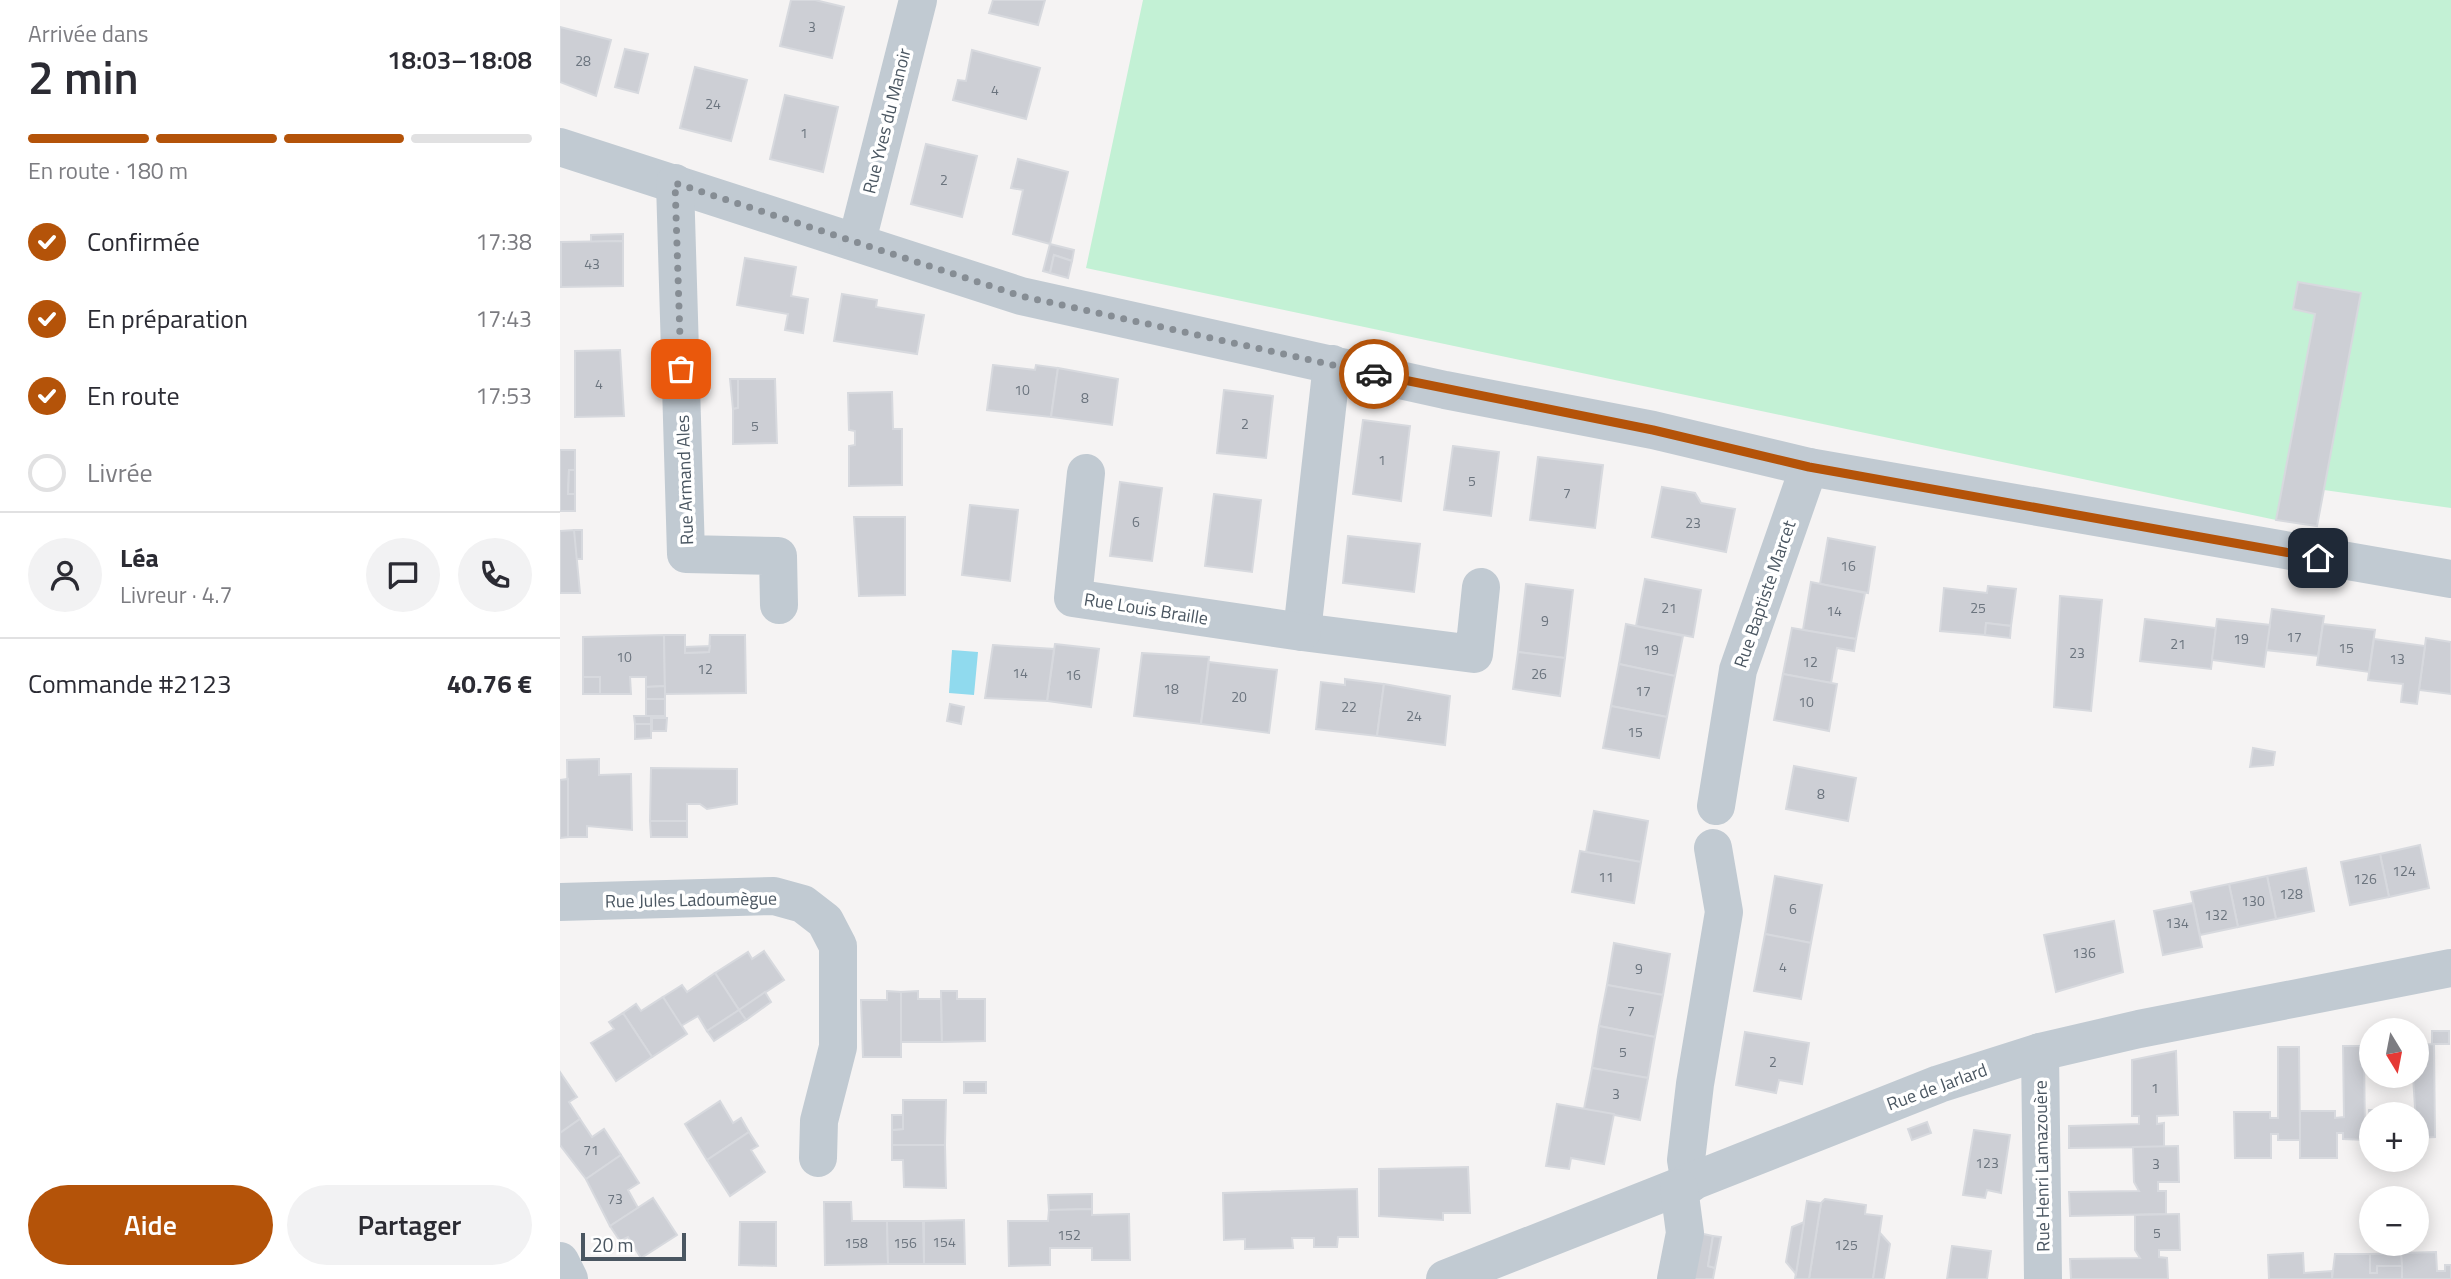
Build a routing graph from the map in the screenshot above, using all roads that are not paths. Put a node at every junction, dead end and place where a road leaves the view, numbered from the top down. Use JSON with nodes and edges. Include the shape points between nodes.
{"nodes":[{"id":1,"x":918,"y":0,"type":"edge"},
{"id":2,"x":560,"y":147,"type":"edge"},
{"id":3,"x":675,"y":183,"type":"junction"},
{"id":4,"x":857,"y":241,"type":"junction"},
{"id":5,"x":1332,"y":364,"type":"junction"},
{"id":6,"x":1809,"y":467,"type":"junction"},
{"id":7,"x":1086,"y":473,"type":"dead end"},
{"id":8,"x":2451,"y":579,"type":"edge"},
{"id":9,"x":1481,"y":587,"type":"dead end"},
{"id":10,"x":779,"y":605,"type":"dead end"},
{"id":11,"x":1301,"y":632,"type":"junction"},
{"id":12,"x":1716,"y":806,"type":"dead end"},
{"id":13,"x":1713,"y":848,"type":"dead end"},
{"id":14,"x":560,"y":902,"type":"edge"},
{"id":15,"x":2451,"y":968,"type":"edge"},
{"id":16,"x":2040,"y":1052,"type":"junction"},
{"id":17,"x":818,"y":1158,"type":"dead end"},
{"id":18,"x":1685,"y":1186,"type":"junction"},
{"id":19,"x":560,"y":1261,"type":"edge"},
{"id":20,"x":569,"y":1279,"type":"edge"},
{"id":21,"x":1445,"y":1279,"type":"edge"},
{"id":22,"x":1676,"y":1279,"type":"edge"},
{"id":23,"x":2043,"y":1279,"type":"edge"}],
"edges":[{"from":1,"to":4,"type":"street","name":"Rue Yves du Manoir"},
{"from":2,"to":3,"type":"street"},
{"from":3,"to":4,"type":"street"},
{"from":3,"to":10,"type":"street","name":"Rue Armand Ales","via":[[687,554],[778,556]]},
{"from":4,"to":5,"type":"street","via":[[1021,296]]},
{"from":5,"to":6,"type":"street"},
{"from":5,"to":11,"type":"street"},
{"from":6,"to":8,"type":"street"},
{"from":6,"to":12,"type":"street","name":"Rue Baptiste Marcet","via":[[1738,670]]},
{"from":7,"to":11,"type":"street","name":"Rue Louis Braille","via":[[1073,598]]},
{"from":9,"to":11,"type":"street","name":"Rue Louis Braille","via":[[1474,654]]},
{"from":13,"to":18,"type":"street","via":[[1724,912],[1695,1084]]},
{"from":14,"to":17,"type":"street","name":"Rue Jules Ladoumègue","via":[[774,896],[803,904],[825,921],[838,946],[838,1047],[819,1121]]},
{"from":15,"to":16,"type":"street","name":"Rue de Jarlard"},
{"from":16,"to":18,"type":"street","name":"Rue de Jarlard","via":[[1939,1084]]},
{"from":16,"to":23,"type":"street","name":"Rue Henri Lamazouère"},
{"from":18,"to":21,"type":"street","name":"Rue de Jarlard"},
{"from":18,"to":22,"type":"street","via":[[1685,1233]]},
{"from":19,"to":20,"type":"street"}]}
